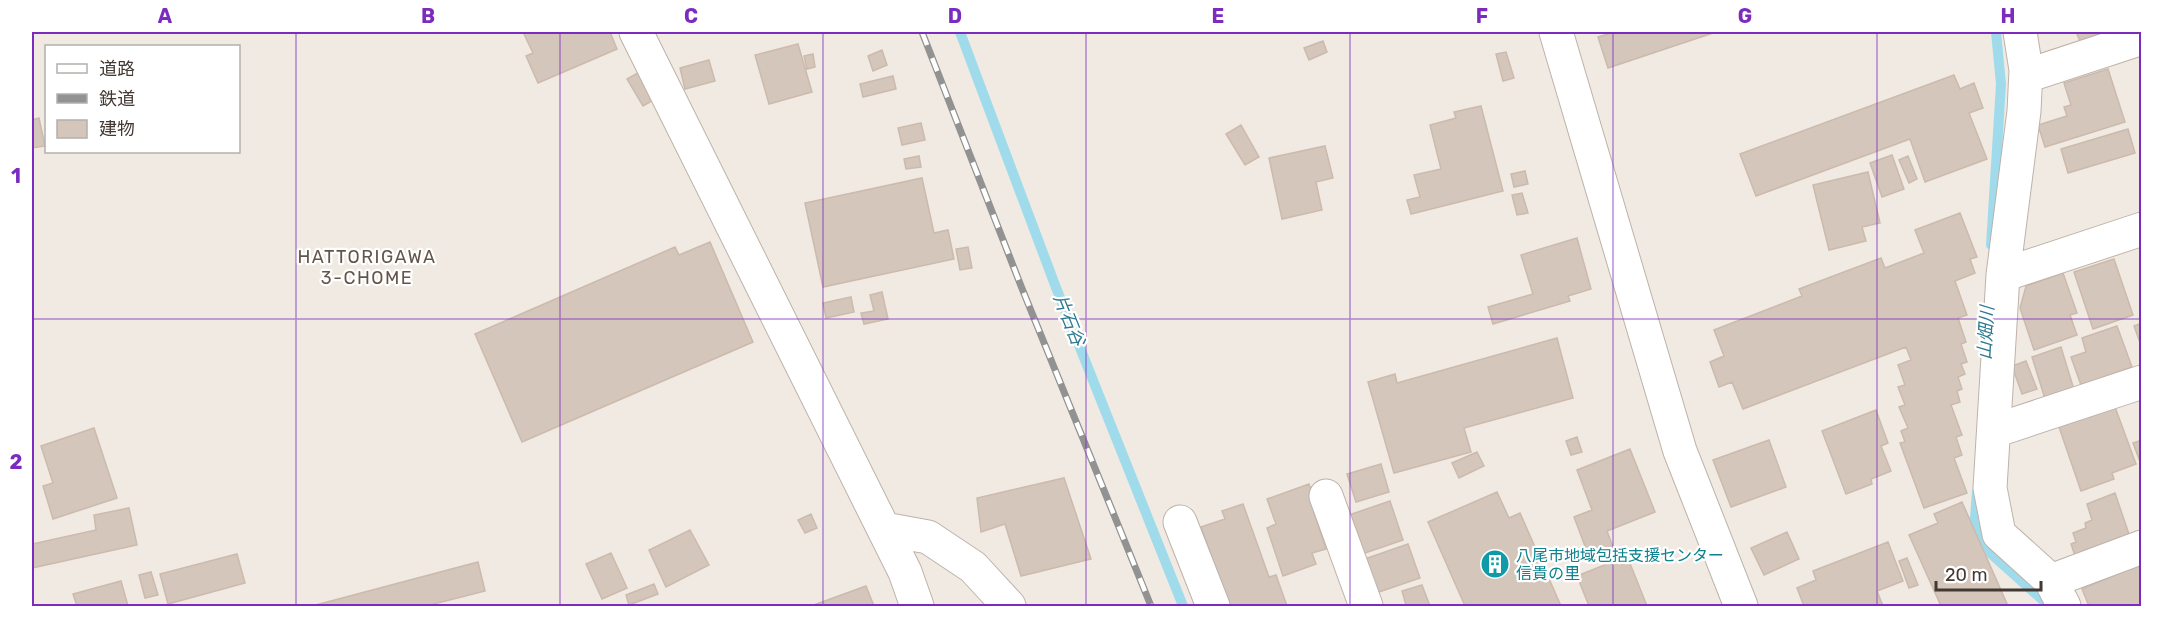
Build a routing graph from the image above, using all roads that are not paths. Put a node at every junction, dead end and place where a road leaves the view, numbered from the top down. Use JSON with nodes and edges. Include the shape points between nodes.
{"nodes":[{"id":1,"x":636,"y":32,"type":"edge"},
{"id":2,"x":1556,"y":32,"type":"edge"},
{"id":3,"x":2020,"y":32,"type":"edge"},
{"id":4,"x":2142,"y":38,"type":"edge"},
{"id":5,"x":2026,"y":76,"type":"junction"},
{"id":6,"x":2142,"y":229,"type":"edge"},
{"id":7,"x":2003,"y":275,"type":"junction"},
{"id":8,"x":2142,"y":382,"type":"edge"},
{"id":9,"x":1994,"y":431,"type":"junction"},
{"id":10,"x":1326,"y":496,"type":"dead end"},
{"id":11,"x":1180,"y":522,"type":"dead end"},
{"id":12,"x":884,"y":529,"type":"junction"},
{"id":13,"x":2142,"y":547,"type":"edge"},
{"id":14,"x":2058,"y":594,"type":"edge"},
{"id":15,"x":917,"y":606,"type":"edge"},
{"id":16,"x":1009,"y":606,"type":"edge"},
{"id":17,"x":1213,"y":606,"type":"edge"},
{"id":18,"x":1366,"y":606,"type":"edge"},
{"id":19,"x":1741,"y":606,"type":"edge"}],
"edges":[{"from":1,"to":12,"type":"street"},
{"from":2,"to":19,"type":"street","via":[[1680,451]]},
{"from":3,"to":5,"type":"street"},
{"from":4,"to":5,"type":"street"},
{"from":5,"to":7,"type":"street"},
{"from":6,"to":7,"type":"street"},
{"from":7,"to":9,"type":"street"},
{"from":8,"to":9,"type":"street"},
{"from":9,"to":14,"type":"street","via":[[1990,488],[1999,534]]},
{"from":10,"to":18,"type":"street"},
{"from":11,"to":17,"type":"street"},
{"from":12,"to":15,"type":"street","via":[[906,572]]},
{"from":12,"to":16,"type":"street","via":[[928,537],[973,567]]},
{"from":13,"to":14,"type":"street"}]}
